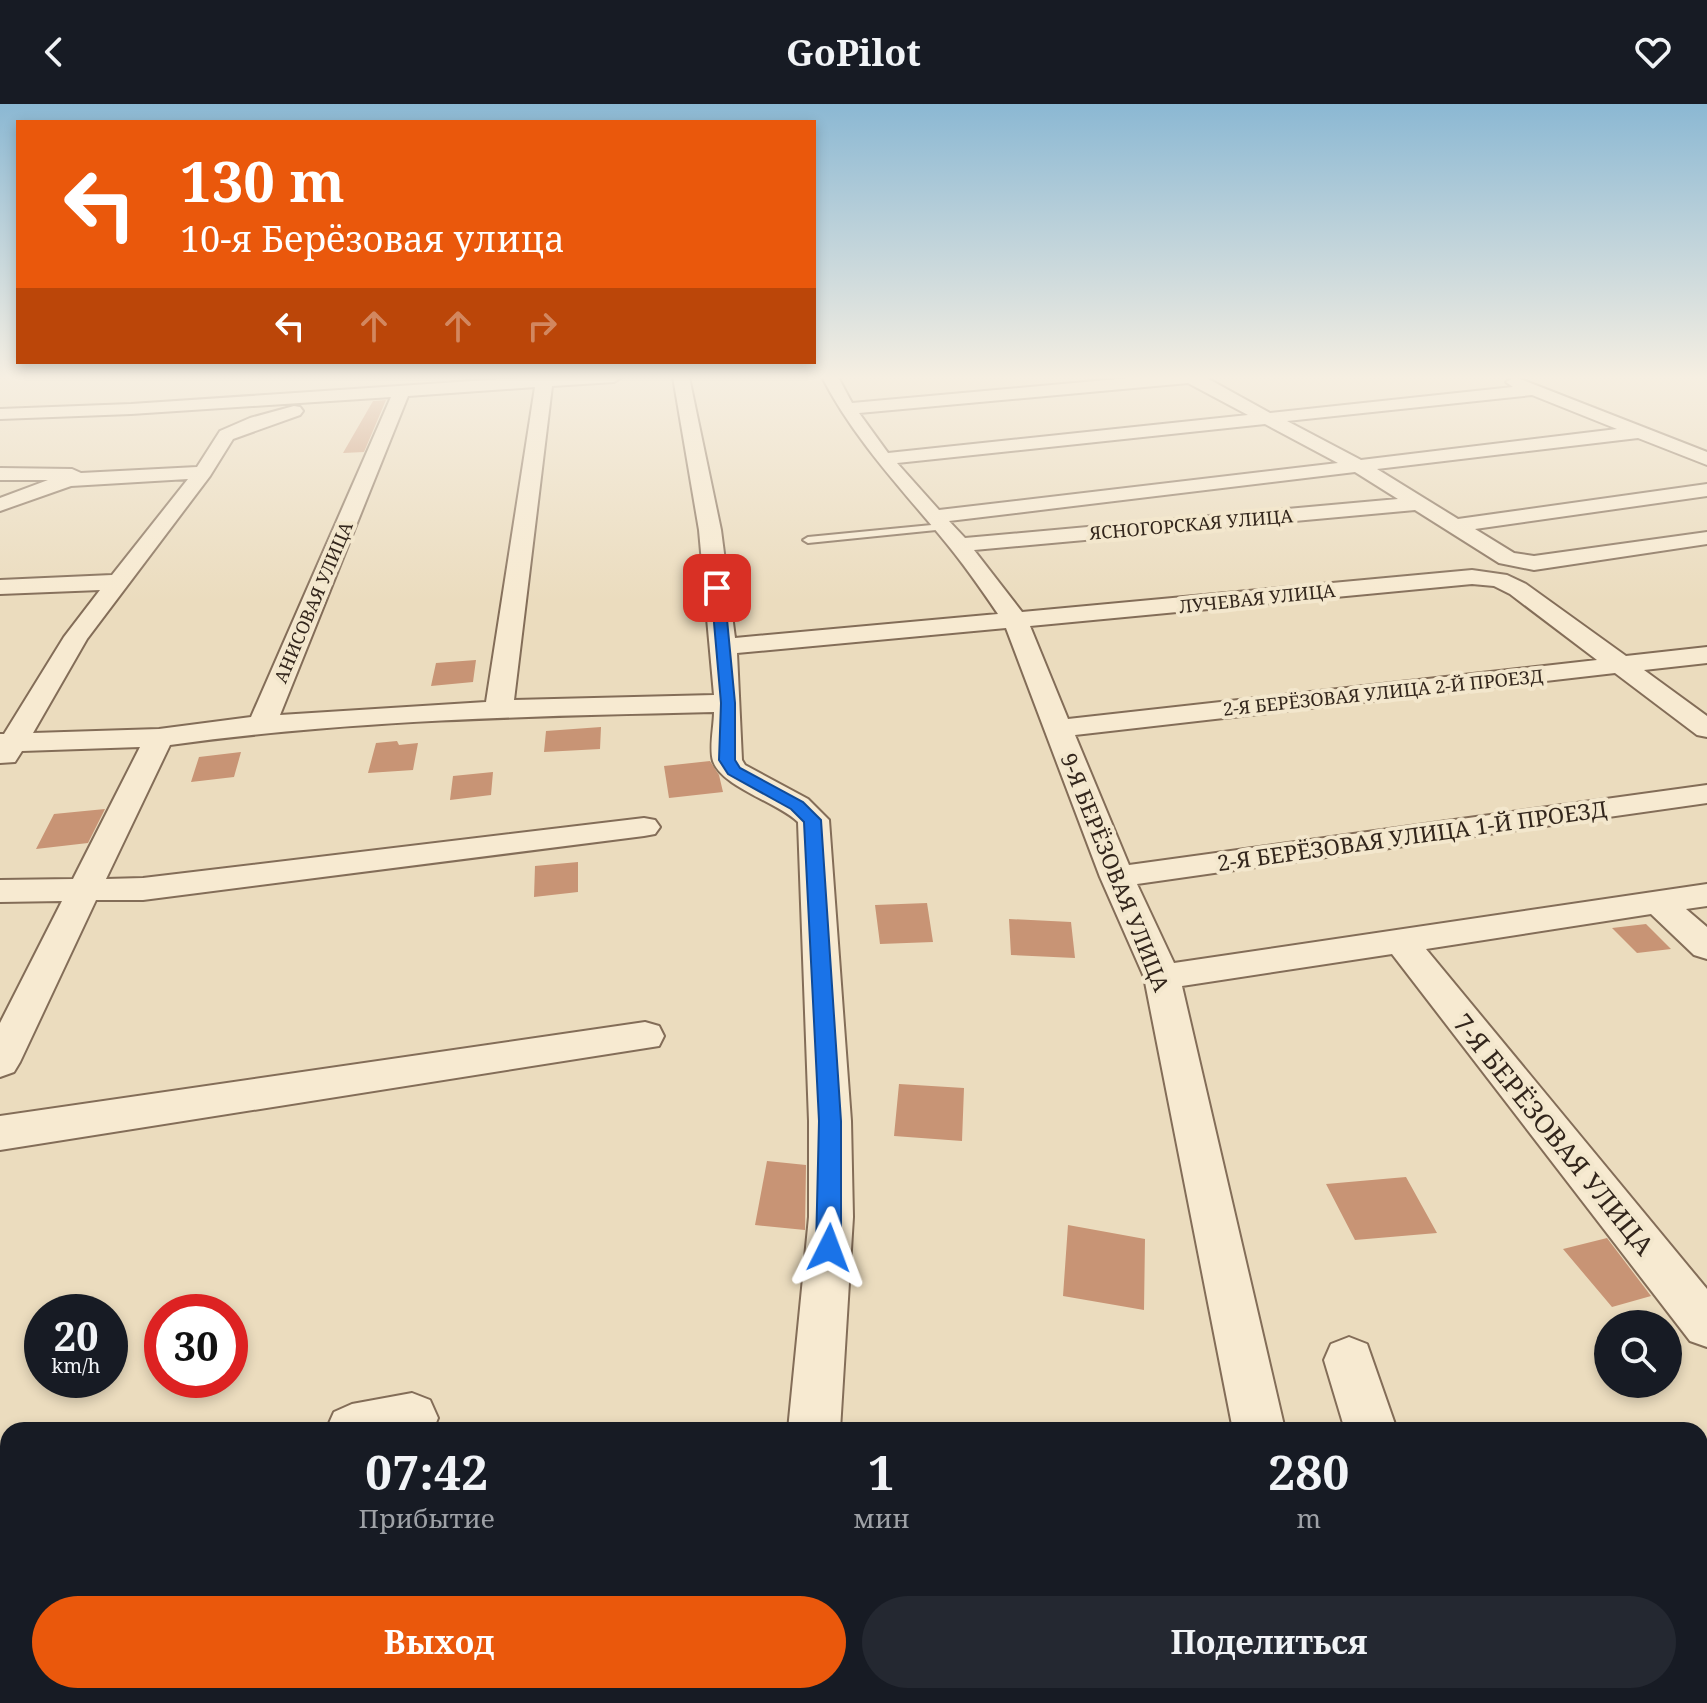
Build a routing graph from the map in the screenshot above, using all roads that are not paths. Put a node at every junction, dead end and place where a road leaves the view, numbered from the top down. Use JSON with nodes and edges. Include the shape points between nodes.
{"nodes":[{"id":1,"x":216,"y":452,"type":"edge"},
{"id":2,"x":377,"y":452,"type":"edge"},
{"id":3,"x":535,"y":452,"type":"edge"},
{"id":4,"x":695,"y":452,"type":"edge"},
{"id":5,"x":878,"y":452,"type":"edge"},
{"id":6,"x":954,"y":452,"type":"edge"},
{"id":7,"x":1331,"y":452,"type":"edge"},
{"id":8,"x":1472,"y":452,"type":"edge"},
{"id":9,"x":883,"y":459,"type":"junction"},
{"id":10,"x":1357,"y":465,"type":"junction"},
{"id":11,"x":203,"y":472,"type":"junction"},
{"id":12,"x":0,"y":474,"type":"edge"},
{"id":13,"x":68,"y":480,"type":"junction"},
{"id":14,"x":1707,"y":490,"type":"edge"},
{"id":15,"x":1422,"y":503,"type":"junction"},
{"id":16,"x":0,"y":505,"type":"edge"},
{"id":17,"x":937,"y":522,"type":"junction"},
{"id":18,"x":1459,"y":525,"type":"junction"},
{"id":19,"x":1707,"y":538,"type":"edge"},
{"id":20,"x":808,"y":540,"type":"dead end"},
{"id":21,"x":959,"y":545,"type":"junction"},
{"id":22,"x":118,"y":582,"type":"junction"},
{"id":23,"x":0,"y":587,"type":"edge"},
{"id":24,"x":1016,"y":621,"type":"junction"},
{"id":25,"x":724,"y":647,"type":"junction"},
{"id":26,"x":1707,"y":655,"type":"edge"},
{"id":27,"x":1621,"y":665,"type":"junction"},
{"id":28,"x":728,"y":703,"type":"junction"},
{"id":29,"x":499,"y":709,"type":"junction"},
{"id":30,"x":262,"y":724,"type":"junction"},
{"id":31,"x":1059,"y":728,"type":"junction"},
{"id":32,"x":1707,"y":729,"type":"edge"},
{"id":33,"x":159,"y":738,"type":"junction"},
{"id":34,"x":5,"y":749,"type":"edge"},
{"id":35,"x":1707,"y":794,"type":"edge"},
{"id":36,"x":644,"y":827,"type":"dead end"},
{"id":37,"x":1117,"y":877,"type":"junction"},
{"id":38,"x":87,"y":890,"type":"junction"},
{"id":39,"x":0,"y":891,"type":"edge"},
{"id":40,"x":1707,"y":895,"type":"edge"},
{"id":41,"x":1657,"y":901,"type":"junction"},
{"id":42,"x":1402,"y":943,"type":"junction"},
{"id":43,"x":1707,"y":947,"type":"edge"},
{"id":44,"x":1162,"y":977,"type":"junction"},
{"id":45,"x":645,"y":1036,"type":"dead end"},
{"id":46,"x":0,"y":1062,"type":"edge"},
{"id":47,"x":0,"y":1133,"type":"edge"},
{"id":48,"x":1707,"y":1325,"type":"edge"},
{"id":49,"x":1349,"y":1360,"type":"dead end"},
{"id":50,"x":412,"y":1418,"type":"dead end"},
{"id":51,"x":392,"y":1422,"type":"edge"},
{"id":52,"x":815,"y":1422,"type":"edge"},
{"id":53,"x":1257,"y":1422,"type":"edge"},
{"id":54,"x":1368,"y":1422,"type":"edge"}],
"edges":[{"from":1,"to":11,"type":"street"},
{"from":2,"to":30,"type":"street","name":"АНИСОВАЯ УЛИЦА"},
{"from":3,"to":29,"type":"street"},
{"from":4,"to":25,"type":"street"},
{"from":5,"to":9,"type":"street","name":"9-Я БЕРЁЗОВАЯ УЛИЦА"},
{"from":6,"to":9,"type":"street"},
{"from":7,"to":10,"type":"street"},
{"from":8,"to":10,"type":"street"},
{"from":9,"to":17,"type":"street","name":"9-Я БЕРЁЗОВАЯ УЛИЦА"},
{"from":10,"to":15,"type":"street"},
{"from":10,"to":17,"type":"street"},
{"from":11,"to":13,"type":"street"},
{"from":11,"to":22,"type":"street"},
{"from":12,"to":13,"type":"street","via":[[63,473],[72,475]]},
{"from":13,"to":16,"type":"street"},
{"from":14,"to":18,"type":"street"},
{"from":15,"to":18,"type":"street"},
{"from":15,"to":21,"type":"street","name":"ЯСНОГОРСКАЯ УЛИЦА"},
{"from":17,"to":20,"type":"lane"},
{"from":17,"to":21,"type":"street","name":"9-Я БЕРЁЗОВАЯ УЛИЦА"},
{"from":18,"to":19,"type":"street","via":[[1507,558],[1534,563]]},
{"from":21,"to":24,"type":"street","name":"9-Я БЕРЁЗОВАЯ УЛИЦА"},
{"from":22,"to":23,"type":"street"},
{"from":22,"to":34,"type":"street"},
{"from":24,"to":25,"type":"street","name":"ЛУЧЕВАЯ УЛИЦА"},
{"from":24,"to":27,"type":"street","name":"ЛУЧЕВАЯ УЛИЦА","via":[[1472,577],[1518,589]]},
{"from":24,"to":31,"type":"street","name":"9-Я БЕРЁЗОВАЯ УЛИЦА"},
{"from":25,"to":28,"type":"street"},
{"from":26,"to":27,"type":"street","name":"2-Я БЕРЁЗОВАЯ УЛИЦА 2-Й ПРОЕЗД"},
{"from":27,"to":31,"type":"street","name":"2-Я БЕРЁЗОВАЯ УЛИЦА 2-Й ПРОЕЗД"},
{"from":27,"to":32,"type":"street"},
{"from":28,"to":29,"type":"street"},
{"from":28,"to":52,"type":"street","via":[[727,760],[734,771],[797,805],[813,820],[831,1217]]},
{"from":29,"to":30,"type":"street"},
{"from":30,"to":33,"type":"street"},
{"from":31,"to":37,"type":"street","name":"9-Я БЕРЁЗОВАЯ УЛИЦА"},
{"from":33,"to":34,"type":"street"},
{"from":33,"to":38,"type":"street"},
{"from":35,"to":37,"type":"street","name":"2-Я БЕРЁЗОВАЯ УЛИЦА 1-Й ПРОЕЗД"},
{"from":36,"to":38,"type":"street","via":[[143,889]]},
{"from":37,"to":44,"type":"street","name":"9-Я БЕРЁЗОВАЯ УЛИЦА"},
{"from":38,"to":39,"type":"street"},
{"from":38,"to":46,"type":"street"},
{"from":40,"to":41,"type":"street"},
{"from":41,"to":42,"type":"street"},
{"from":41,"to":43,"type":"street"},
{"from":42,"to":44,"type":"street"},
{"from":42,"to":48,"type":"street","name":"7-Я БЕРЁЗОВАЯ УЛИЦА"},
{"from":44,"to":53,"type":"street","name":"9-Я БЕРЁЗОВАЯ УЛИЦА"},
{"from":45,"to":47,"type":"street"},
{"from":49,"to":54,"type":"street"},
{"from":50,"to":51,"type":"street"}]}
